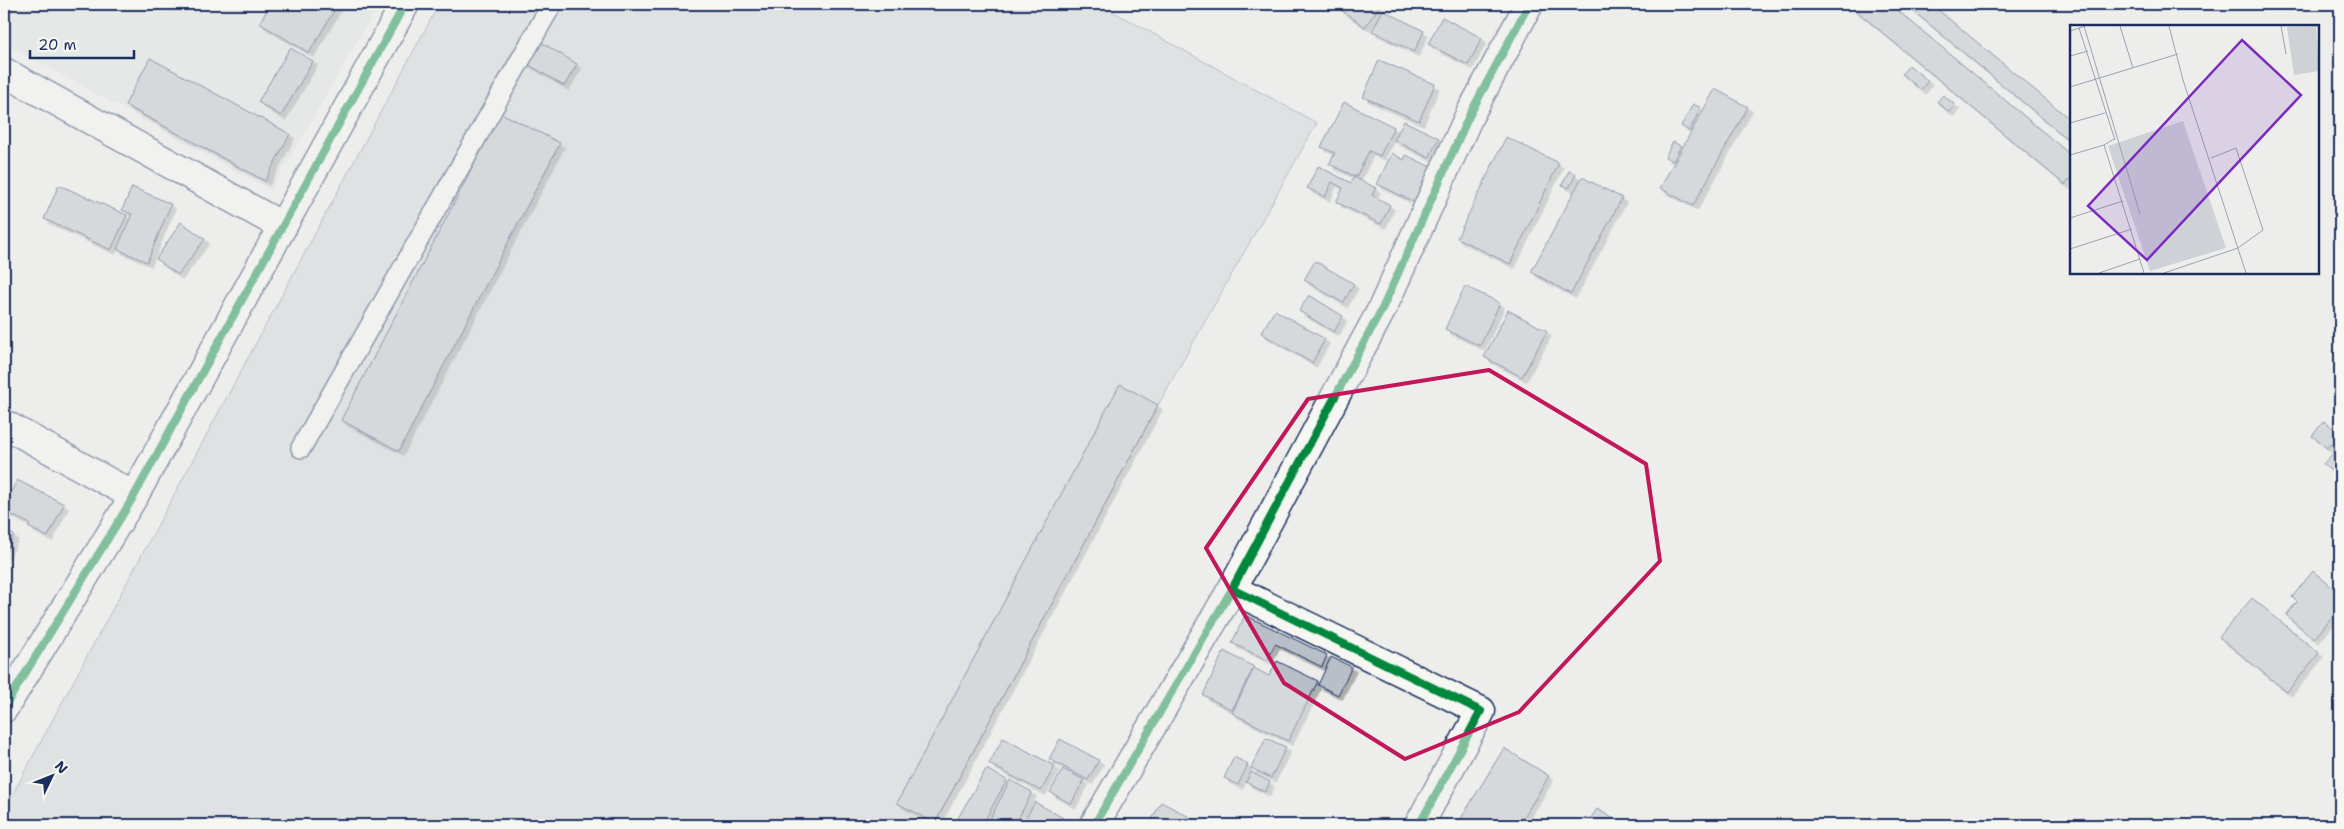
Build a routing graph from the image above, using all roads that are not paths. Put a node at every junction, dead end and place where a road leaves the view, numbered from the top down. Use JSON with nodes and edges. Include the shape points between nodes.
{"nodes":[{"id":1,"x":404,"y":4,"type":"edge"},
{"id":2,"x":552,"y":4,"type":"edge"},
{"id":3,"x":1529,"y":4,"type":"edge"},
{"id":4,"x":4,"y":72,"type":"edge"},
{"id":5,"x":282,"y":226,"type":"junction"},
{"id":6,"x":4,"y":424,"type":"edge"},
{"id":7,"x":301,"y":448,"type":"dead end"},
{"id":8,"x":134,"y":496,"type":"junction"},
{"id":9,"x":1232,"y":589,"type":"junction"},
{"id":10,"x":4,"y":708,"type":"edge"},
{"id":11,"x":1094,"y":825,"type":"edge"},
{"id":12,"x":1419,"y":825,"type":"edge"}],
"edges":[{"from":1,"to":5,"type":"street"},
{"from":2,"to":7,"type":"lane"},
{"from":3,"to":9,"type":"street","via":[[1469,116],[1382,309]]},
{"from":4,"to":5,"type":"street"},
{"from":5,"to":8,"type":"street"},
{"from":6,"to":8,"type":"street"},
{"from":8,"to":10,"type":"street"},
{"from":9,"to":11,"type":"street"},
{"from":9,"to":12,"type":"street","via":[[1481,712]]}]}
